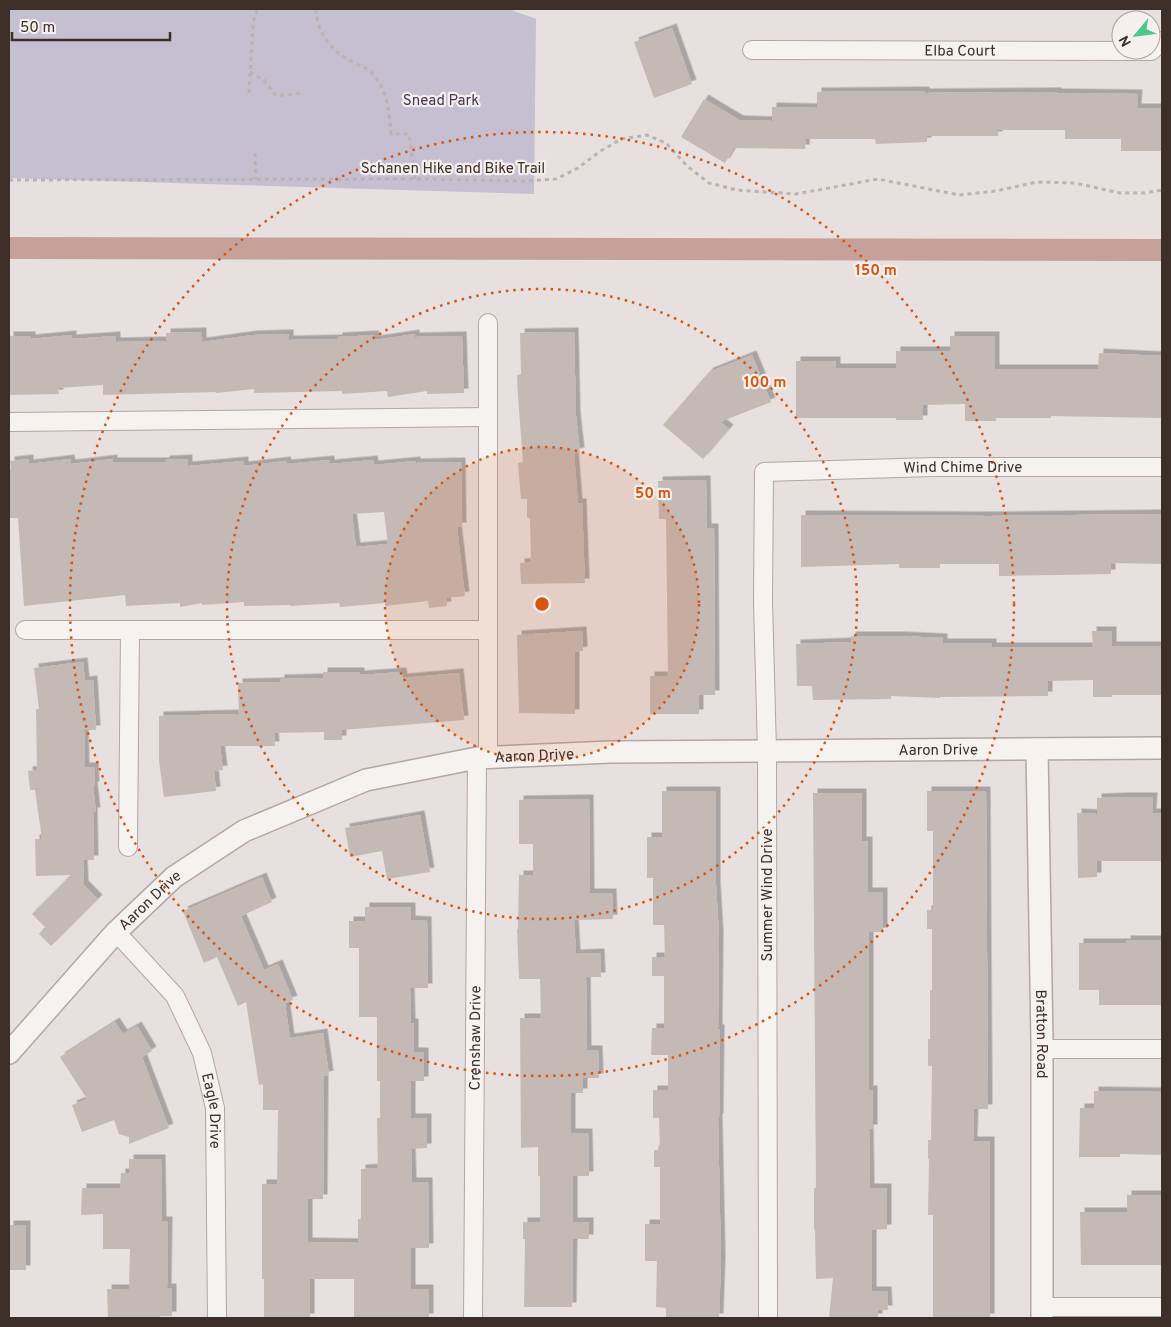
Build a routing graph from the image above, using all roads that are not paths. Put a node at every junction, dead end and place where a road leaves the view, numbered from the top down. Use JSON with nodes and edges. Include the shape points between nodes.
{"nodes":[{"id":1,"x":1162,"y":41,"type":"edge"},
{"id":2,"x":752,"y":50,"type":"dead end"},
{"id":3,"x":488,"y":323,"type":"dead end"},
{"id":4,"x":488,"y":417,"type":"junction"},
{"id":5,"x":9,"y":422,"type":"edge"},
{"id":6,"x":1162,"y":467,"type":"edge"},
{"id":7,"x":764,"y":472,"type":"joint"},
{"id":8,"x":25,"y":630,"type":"dead end"},
{"id":9,"x":130,"y":630,"type":"junction"},
{"id":10,"x":488,"y":630,"type":"junction"},
{"id":11,"x":1162,"y":748,"type":"edge"},
{"id":12,"x":1038,"y":749,"type":"junction"},
{"id":13,"x":767,"y":751,"type":"junction"},
{"id":14,"x":482,"y":758,"type":"junction"},
{"id":15,"x":128,"y":847,"type":"dead end"},
{"id":16,"x":116,"y":932,"type":"junction"},
{"id":17,"x":1042,"y":1049,"type":"junction"},
{"id":18,"x":1162,"y":1049,"type":"edge"},
{"id":19,"x":9,"y":1053,"type":"edge"},
{"id":20,"x":1162,"y":1307,"type":"edge"},
{"id":21,"x":1042,"y":1313,"type":"edge"},
{"id":22,"x":217,"y":1318,"type":"edge"},
{"id":23,"x":473,"y":1318,"type":"edge"},
{"id":24,"x":768,"y":1318,"type":"edge"}],
"edges":[{"from":1,"to":2,"type":"street","name":"Elba Court","via":[[1151,51]]},
{"from":3,"to":4,"type":"street","name":"Crenshaw Drive"},
{"from":4,"to":5,"type":"street"},
{"from":4,"to":10,"type":"street","name":"Crenshaw Drive"},
{"from":6,"to":7,"type":"street","name":"Wind Chime Drive","via":[[943,467]]},
{"from":7,"to":13,"type":"street","name":"Summer Wind Drive"},
{"from":8,"to":9,"type":"street"},
{"from":9,"to":10,"type":"street"},
{"from":9,"to":15,"type":"street"},
{"from":10,"to":14,"type":"street","name":"Crenshaw Drive"},
{"from":11,"to":12,"type":"street","name":"Aaron Drive"},
{"from":12,"to":13,"type":"street","name":"Aaron Drive"},
{"from":12,"to":17,"type":"street","name":"Bratton Road"},
{"from":13,"to":14,"type":"street","name":"Aaron Drive","via":[[610,752]]},
{"from":13,"to":24,"type":"street","name":"Summer Wind Drive"},
{"from":14,"to":16,"type":"street","name":"Aaron Drive","via":[[366,780],[244,831],[174,877]]},
{"from":14,"to":23,"type":"street","name":"Crenshaw Drive"},
{"from":16,"to":19,"type":"street","name":"Aaron Drive"},
{"from":16,"to":22,"type":"street","name":"Eagle Drive","via":[[175,996],[202,1053],[214,1108]]},
{"from":17,"to":18,"type":"street"},
{"from":17,"to":21,"type":"street","name":"Bratton Road"},
{"from":20,"to":21,"type":"street"}]}
